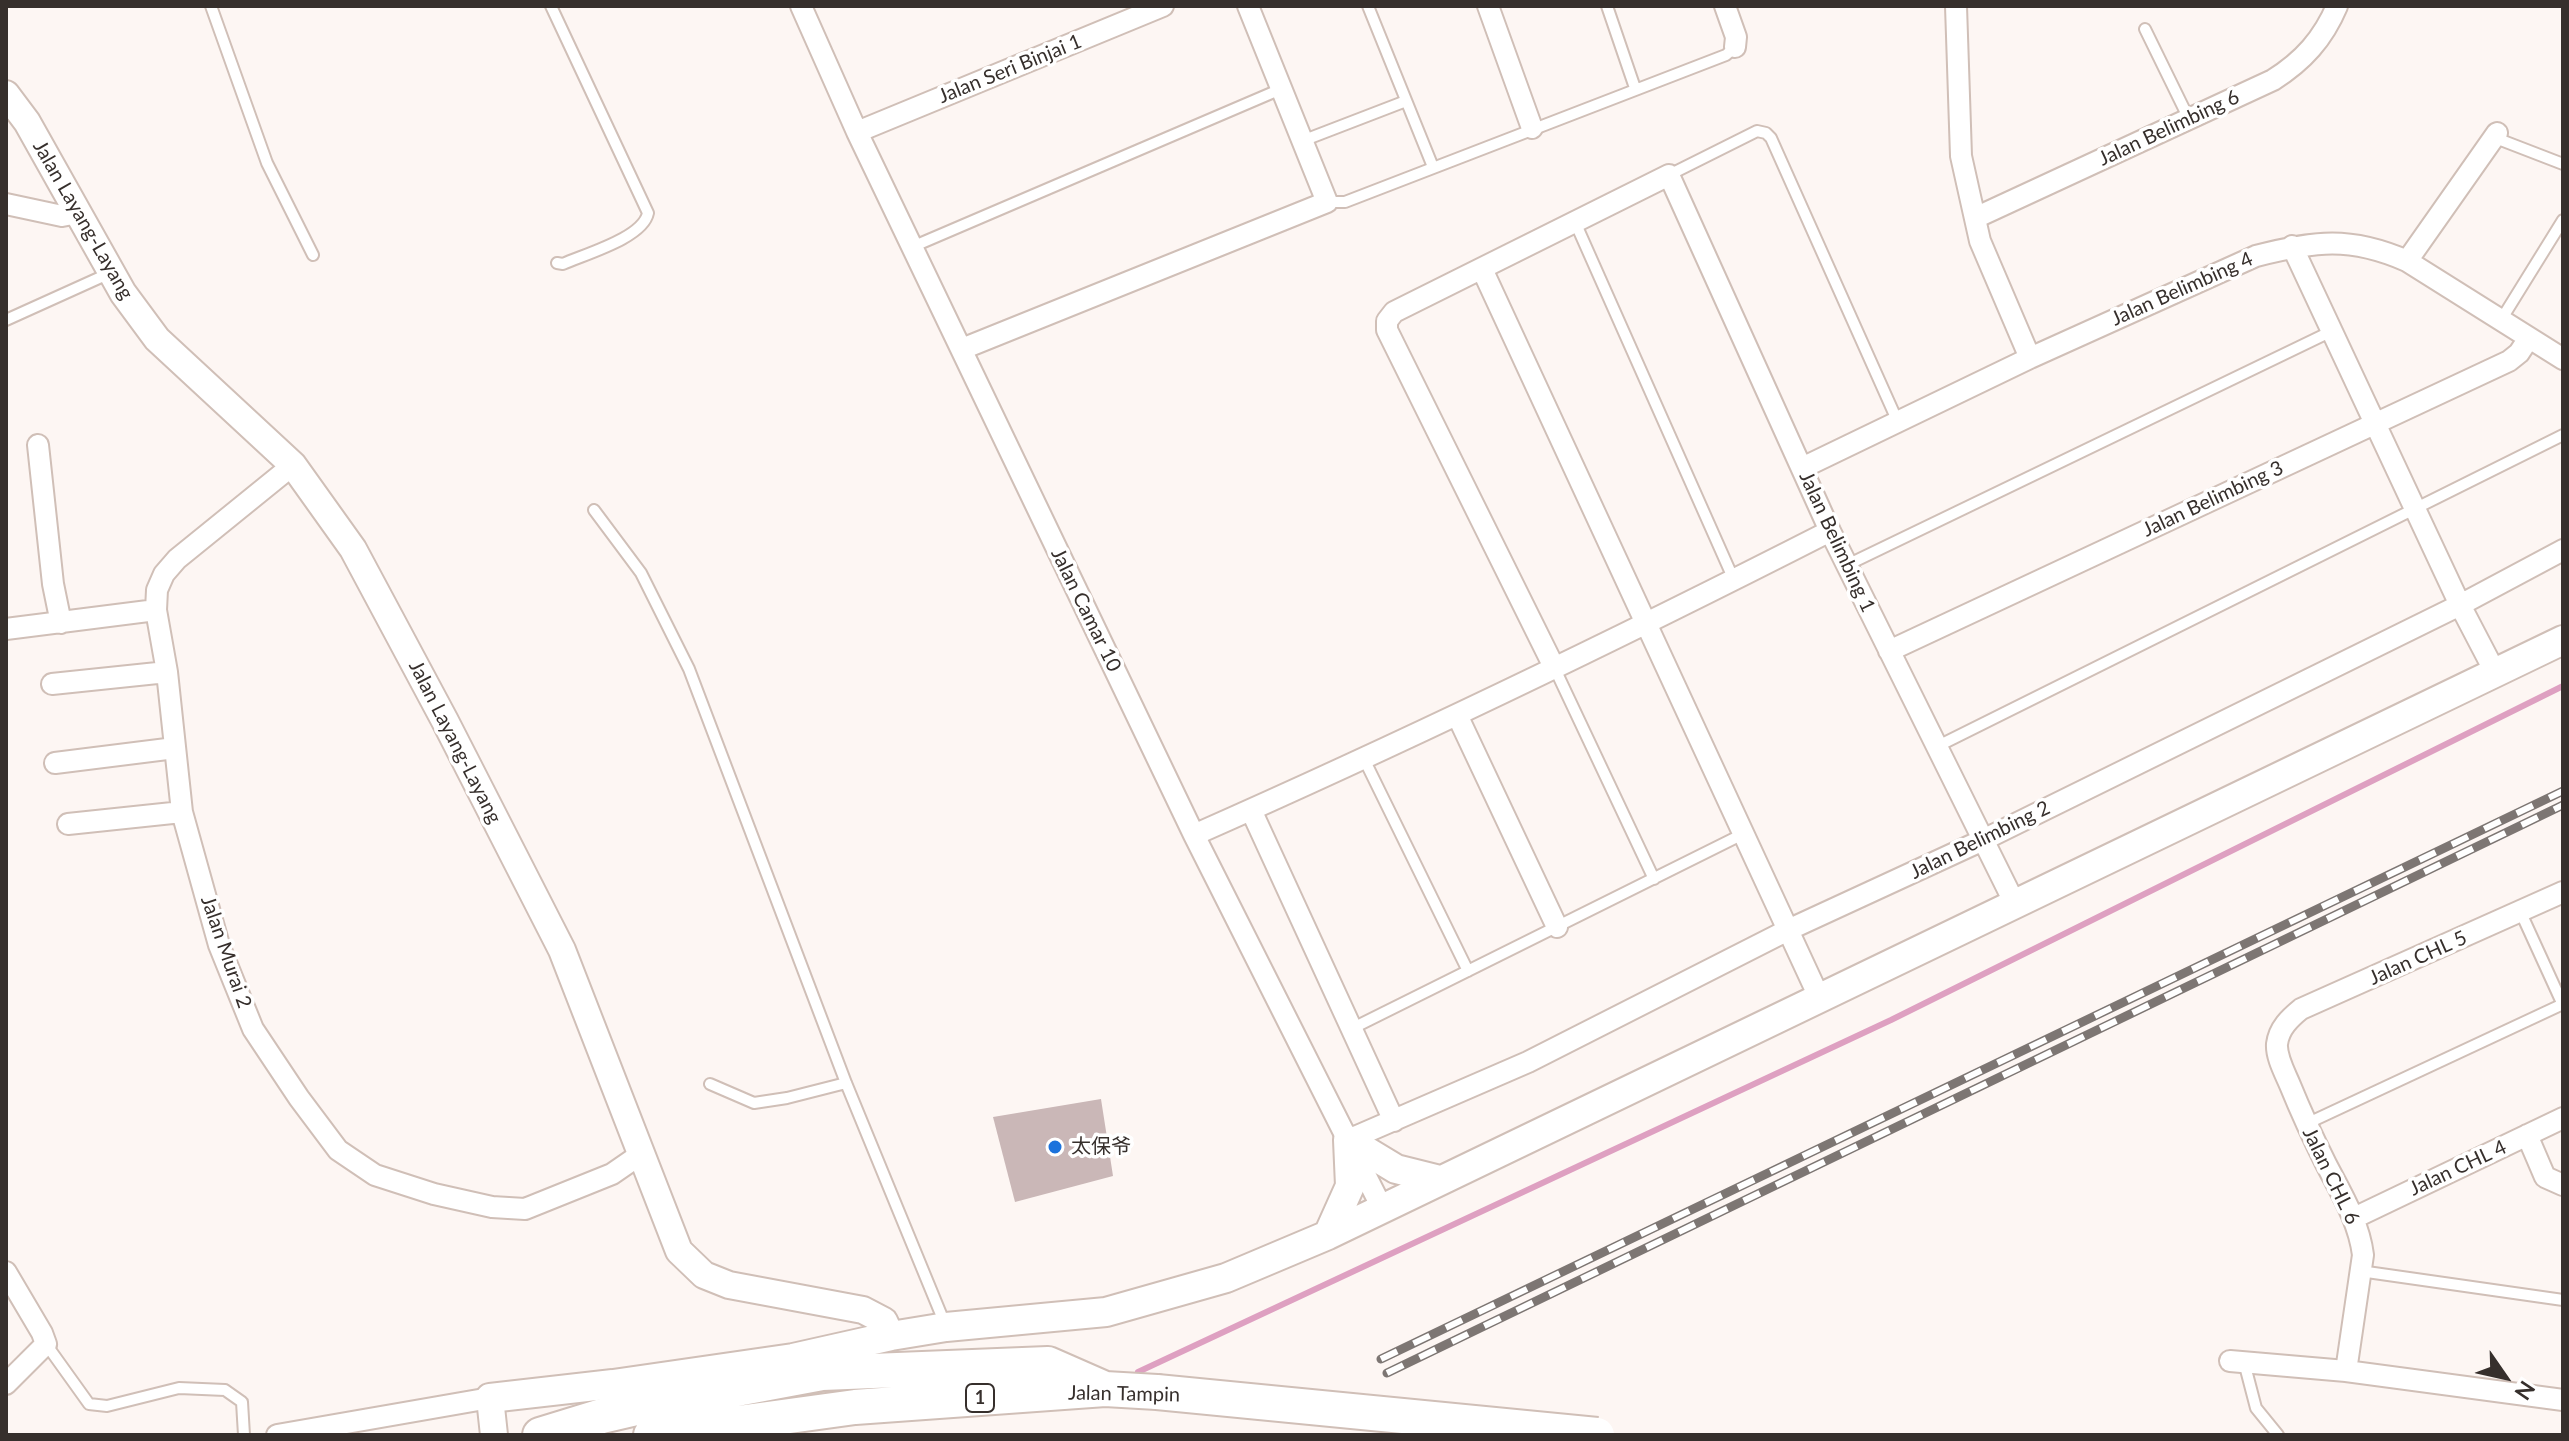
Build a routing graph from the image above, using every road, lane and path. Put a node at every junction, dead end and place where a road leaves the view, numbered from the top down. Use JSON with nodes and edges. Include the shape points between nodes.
{"nodes":[{"id":1,"x":211,"y":6,"type":"edge"},
{"id":2,"x":551,"y":6,"type":"edge"},
{"id":3,"x":801,"y":6,"type":"edge"},
{"id":4,"x":1163,"y":6,"type":"edge"},
{"id":5,"x":1248,"y":6,"type":"edge"},
{"id":6,"x":1368,"y":6,"type":"edge"},
{"id":7,"x":1488,"y":6,"type":"edge"},
{"id":8,"x":1607,"y":6,"type":"edge"},
{"id":9,"x":1725,"y":6,"type":"edge"},
{"id":10,"x":1956,"y":6,"type":"edge"},
{"id":11,"x":2337,"y":6,"type":"edge"},
{"id":12,"x":2145,"y":29,"type":"dead end"},
{"id":13,"x":1735,"y":47,"type":"joint"},
{"id":14,"x":1635,"y":88,"type":"junction"},
{"id":15,"x":1281,"y":89,"type":"junction"},
{"id":16,"x":6,"y":94,"type":"edge"},
{"id":17,"x":1406,"y":101,"type":"junction"},
{"id":18,"x":2189,"y":119,"type":"junction"},
{"id":19,"x":1532,"y":128,"type":"junction"},
{"id":20,"x":857,"y":132,"type":"junction"},
{"id":21,"x":2495,"y":135,"type":"joint"},
{"id":22,"x":1302,"y":141,"type":"junction"},
{"id":23,"x":2563,"y":164,"type":"edge"},
{"id":24,"x":1433,"y":167,"type":"junction"},
{"id":25,"x":1669,"y":175,"type":"junction"},
{"id":26,"x":1327,"y":202,"type":"junction"},
{"id":27,"x":6,"y":204,"type":"edge"},
{"id":28,"x":78,"y":213,"type":"junction"},
{"id":29,"x":1975,"y":218,"type":"junction"},
{"id":30,"x":2563,"y":220,"type":"edge"},
{"id":31,"x":1575,"y":222,"type":"junction"},
{"id":32,"x":2292,"y":246,"type":"junction"},
{"id":33,"x":912,"y":248,"type":"junction"},
{"id":34,"x":313,"y":255,"type":"dead end"},
{"id":35,"x":2407,"y":261,"type":"junction"},
{"id":36,"x":557,"y":263,"type":"dead end"},
{"id":37,"x":1482,"y":269,"type":"junction"},
{"id":38,"x":111,"y":272,"type":"junction"},
{"id":39,"x":6,"y":320,"type":"edge"},
{"id":40,"x":2501,"y":320,"type":"junction"},
{"id":41,"x":2332,"y":331,"type":"junction"},
{"id":42,"x":2529,"y":338,"type":"junction"},
{"id":43,"x":962,"y":349,"type":"junction"},
{"id":44,"x":2030,"y":358,"type":"junction"},
{"id":45,"x":2563,"y":359,"type":"edge"},
{"id":46,"x":1897,"y":420,"type":"junction"},
{"id":47,"x":2375,"y":422,"type":"junction"},
{"id":48,"x":2563,"y":435,"type":"edge"},
{"id":49,"x":38,"y":445,"type":"dead end"},
{"id":50,"x":293,"y":465,"type":"junction"},
{"id":51,"x":1802,"y":468,"type":"junction"},
{"id":52,"x":594,"y":510,"type":"dead end"},
{"id":53,"x":2416,"y":510,"type":"junction"},
{"id":54,"x":1830,"y":531,"type":"junction"},
{"id":55,"x":2563,"y":550,"type":"edge"},
{"id":56,"x":1847,"y":565,"type":"junction"},
{"id":57,"x":1734,"y":580,"type":"junction"},
{"id":58,"x":2460,"y":605,"type":"junction"},
{"id":59,"x":156,"y":610,"type":"junction"},
{"id":60,"x":61,"y":623,"type":"junction"},
{"id":61,"x":1647,"y":625,"type":"junction"},
{"id":62,"x":6,"y":629,"type":"edge"},
{"id":63,"x":2563,"y":640,"type":"edge"},
{"id":64,"x":1889,"y":651,"type":"junction"},
{"id":65,"x":1555,"y":669,"type":"junction"},
{"id":66,"x":167,"y":672,"type":"junction"},
{"id":67,"x":2496,"y":674,"type":"junction"},
{"id":68,"x":52,"y":684,"type":"dead end"},
{"id":69,"x":1458,"y":717,"type":"junction"},
{"id":70,"x":1936,"y":747,"type":"junction"},
{"id":71,"x":175,"y":748,"type":"junction"},
{"id":72,"x":1364,"y":759,"type":"junction"},
{"id":73,"x":55,"y":763,"type":"dead end"},
{"id":74,"x":1251,"y":810,"type":"junction"},
{"id":75,"x":182,"y":812,"type":"junction"},
{"id":76,"x":68,"y":824,"type":"dead end"},
{"id":77,"x":1743,"y":834,"type":"junction"},
{"id":78,"x":1194,"y":835,"type":"junction"},
{"id":79,"x":1983,"y":840,"type":"junction"},
{"id":80,"x":1654,"y":879,"type":"junction"},
{"id":81,"x":2563,"y":892,"type":"edge"},
{"id":82,"x":2015,"y":904,"type":"junction"},
{"id":83,"x":2521,"y":913,"type":"junction"},
{"id":84,"x":1557,"y":927,"type":"junction"},
{"id":85,"x":1788,"y":930,"type":"junction"},
{"id":86,"x":1468,"y":971,"type":"junction"},
{"id":87,"x":1819,"y":997,"type":"junction"},
{"id":88,"x":2563,"y":1004,"type":"edge"},
{"id":89,"x":1351,"y":1029,"type":"junction"},
{"id":90,"x":2280,"y":1033,"type":"joint"},
{"id":91,"x":846,"y":1083,"type":"junction"},
{"id":92,"x":710,"y":1084,"type":"dead end"},
{"id":93,"x":2563,"y":1118,"type":"edge"},
{"id":94,"x":1394,"y":1121,"type":"junction"},
{"id":95,"x":2306,"y":1124,"type":"junction"},
{"id":96,"x":2527,"y":1135,"type":"junction"},
{"id":97,"x":1348,"y":1140,"type":"junction"},
{"id":98,"x":641,"y":1154,"type":"junction"},
{"id":99,"x":1440,"y":1180,"type":"junction"},
{"id":100,"x":2563,"y":1185,"type":"edge"},
{"id":101,"x":1382,"y":1208,"type":"junction"},
{"id":102,"x":2354,"y":1218,"type":"junction"},
{"id":103,"x":1328,"y":1235,"type":"junction"},
{"id":104,"x":2360,"y":1271,"type":"junction"},
{"id":105,"x":6,"y":1272,"type":"edge"},
{"id":106,"x":2563,"y":1300,"type":"edge"},
{"id":107,"x":946,"y":1327,"type":"junction"},
{"id":108,"x":891,"y":1336,"type":"junction"},
{"id":109,"x":44,"y":1339,"type":"junction"},
{"id":110,"x":2237,"y":1362,"type":"joint"},
{"id":111,"x":2346,"y":1371,"type":"junction"},
{"id":112,"x":6,"y":1384,"type":"edge"},
{"id":113,"x":1105,"y":1389,"type":"junction"},
{"id":114,"x":490,"y":1398,"type":"junction"},
{"id":115,"x":2563,"y":1400,"type":"edge"},
{"id":116,"x":595,"y":1425,"type":"edge"},
{"id":117,"x":244,"y":1435,"type":"edge"},
{"id":118,"x":277,"y":1435,"type":"edge"},
{"id":119,"x":494,"y":1435,"type":"edge"},
{"id":120,"x":540,"y":1435,"type":"edge"},
{"id":121,"x":651,"y":1435,"type":"edge"},
{"id":122,"x":1597,"y":1435,"type":"edge"},
{"id":123,"x":2278,"y":1435,"type":"edge"}],
"edges":[{"from":1,"to":34,"type":"lane","via":[[267,163]]},
{"from":2,"to":36,"type":"lane","via":[[648,213],[633,234]]},
{"from":3,"to":20,"type":"street","name":"Jalan Camar 10"},
{"from":4,"to":20,"type":"street","name":"Jalan Seri Binjai 1"},
{"from":5,"to":15,"type":"street"},
{"from":6,"to":17,"type":"lane"},
{"from":7,"to":19,"type":"street"},
{"from":8,"to":14,"type":"lane"},
{"from":9,"to":13,"type":"street"},
{"from":10,"to":29,"type":"street","via":[[1961,156]]},
{"from":11,"to":18,"type":"street","name":"Jalan Belimbing 6","via":[[2313,49],[2294,66]]},
{"from":12,"to":18,"type":"lane"},
{"from":13,"to":14,"type":"lane"},
{"from":14,"to":19,"type":"lane"},
{"from":15,"to":22,"type":"street"},
{"from":15,"to":33,"type":"lane"},
{"from":16,"to":28,"type":"street","name":"Jalan Layang-Layang"},
{"from":17,"to":22,"type":"lane"},
{"from":17,"to":24,"type":"lane"},
{"from":18,"to":29,"type":"street","name":"Jalan Belimbing 6"},
{"from":19,"to":24,"type":"lane"},
{"from":20,"to":33,"type":"street","name":"Jalan Camar 10"},
{"from":21,"to":23,"type":"lane"},
{"from":21,"to":35,"type":"street"},
{"from":22,"to":26,"type":"street"},
{"from":24,"to":26,"type":"lane","via":[[1345,202]]},
{"from":25,"to":31,"type":"street"},
{"from":25,"to":46,"type":"lane","via":[[1757,131],[1771,138]]},
{"from":25,"to":51,"type":"street","name":"Jalan Belimbing 1"},
{"from":26,"to":43,"type":"street"},
{"from":27,"to":28,"type":"street","via":[[62,216]]},
{"from":28,"to":38,"type":"street","name":"Jalan Layang-Layang"},
{"from":29,"to":44,"type":"street"},
{"from":30,"to":40,"type":"lane"},
{"from":31,"to":37,"type":"street"},
{"from":31,"to":57,"type":"lane"},
{"from":32,"to":35,"type":"street","name":"Jalan Belimbing 4","via":[[2364,245]]},
{"from":32,"to":41,"type":"street"},
{"from":32,"to":44,"type":"street","name":"Jalan Belimbing 4","via":[[2256,256]]},
{"from":33,"to":43,"type":"street","name":"Jalan Camar 10"},
{"from":35,"to":40,"type":"street","name":"Jalan Belimbing 4"},
{"from":37,"to":61,"type":"street"},
{"from":37,"to":65,"type":"street","via":[[1394,312],[1387,330]]},
{"from":38,"to":39,"type":"lane"},
{"from":38,"to":50,"type":"street","name":"Jalan Layang-Layang","via":[[157,339]]},
{"from":40,"to":42,"type":"street","name":"Jalan Belimbing 4"},
{"from":41,"to":47,"type":"street"},
{"from":41,"to":56,"type":"lane"},
{"from":42,"to":45,"type":"street","name":"Jalan Belimbing 4"},
{"from":42,"to":47,"type":"street","name":"Jalan Belimbing 3","via":[[2509,361]]},
{"from":43,"to":78,"type":"street","name":"Jalan Camar 10"},
{"from":44,"to":46,"type":"street","name":"Jalan Belimbing 4"},
{"from":46,"to":51,"type":"street","name":"Jalan Belimbing 4"},
{"from":47,"to":53,"type":"street"},
{"from":47,"to":64,"type":"street","name":"Jalan Belimbing 3"},
{"from":48,"to":53,"type":"lane"},
{"from":49,"to":60,"type":"street"},
{"from":50,"to":59,"type":"street","name":"Jalan Murai 2","via":[[177,559],[157,590]]},
{"from":50,"to":98,"type":"street","name":"Jalan Layang-Layang","via":[[379,595],[562,950]]},
{"from":51,"to":54,"type":"street","name":"Jalan Belimbing 1"},
{"from":52,"to":91,"type":"lane","via":[[641,573],[689,669]]},
{"from":53,"to":58,"type":"street"},
{"from":53,"to":70,"type":"lane"},
{"from":54,"to":56,"type":"street","name":"Jalan Belimbing 1"},
{"from":54,"to":57,"type":"street"},
{"from":55,"to":58,"type":"street","name":"Jalan Belimbing 2"},
{"from":56,"to":64,"type":"street","name":"Jalan Belimbing 1"},
{"from":57,"to":61,"type":"street"},
{"from":58,"to":67,"type":"street"},
{"from":58,"to":79,"type":"street","name":"Jalan Belimbing 2"},
{"from":59,"to":60,"type":"street"},
{"from":59,"to":66,"type":"street","name":"Jalan Murai 2"},
{"from":60,"to":62,"type":"street"},
{"from":61,"to":65,"type":"street"},
{"from":61,"to":77,"type":"street"},
{"from":63,"to":67,"type":"main road"},
{"from":64,"to":70,"type":"street","name":"Jalan Belimbing 1"},
{"from":65,"to":69,"type":"street"},
{"from":65,"to":80,"type":"lane"},
{"from":66,"to":68,"type":"street"},
{"from":66,"to":71,"type":"street","name":"Jalan Murai 2"},
{"from":67,"to":82,"type":"main road"},
{"from":69,"to":72,"type":"street"},
{"from":69,"to":84,"type":"street"},
{"from":70,"to":79,"type":"street","name":"Jalan Belimbing 1"},
{"from":71,"to":73,"type":"street"},
{"from":71,"to":75,"type":"street","name":"Jalan Murai 2"},
{"from":72,"to":74,"type":"street"},
{"from":72,"to":86,"type":"lane"},
{"from":74,"to":78,"type":"street"},
{"from":74,"to":89,"type":"street"},
{"from":75,"to":76,"type":"street"},
{"from":75,"to":98,"type":"street","name":"Jalan Murai 2","via":[[219,945],[253,1029],[338,1150],[375,1175],[434,1194],[525,1209],[612,1174]]},
{"from":77,"to":80,"type":"lane"},
{"from":77,"to":85,"type":"street"},
{"from":78,"to":97,"type":"street","name":"Jalan Camar 10"},
{"from":79,"to":82,"type":"street","name":"Jalan Belimbing 1"},
{"from":79,"to":85,"type":"street","name":"Jalan Belimbing 2"},
{"from":80,"to":84,"type":"lane"},
{"from":81,"to":83,"type":"street","name":"Jalan CHL 5"},
{"from":82,"to":87,"type":"main road"},
{"from":83,"to":88,"type":"lane"},
{"from":83,"to":90,"type":"street","name":"Jalan CHL 5","via":[[2301,1009]]},
{"from":84,"to":86,"type":"lane"},
{"from":85,"to":87,"type":"street"},
{"from":85,"to":94,"type":"street","name":"Jalan Belimbing 2","via":[[1528,1062]]},
{"from":86,"to":89,"type":"lane"},
{"from":87,"to":99,"type":"main road"},
{"from":88,"to":95,"type":"lane"},
{"from":89,"to":94,"type":"street"},
{"from":90,"to":95,"type":"street","name":"Jalan CHL 6","via":[[2280,1061]]},
{"from":91,"to":92,"type":"lane","via":[[754,1103]]},
{"from":91,"to":107,"type":"lane"},
{"from":93,"to":96,"type":"street","name":"Jalan CHL 4"},
{"from":94,"to":97,"type":"street","name":"Jalan Belimbing 2"},
{"from":95,"to":102,"type":"street","name":"Jalan CHL 6"},
{"from":96,"to":100,"type":"street","via":[[2545,1177]]},
{"from":96,"to":102,"type":"street","name":"Jalan CHL 4"},
{"from":97,"to":99,"type":"main road","via":[[1396,1169]]},
{"from":97,"to":101,"type":"street","name":"Jalan Camar 10"},
{"from":97,"to":103,"type":"main road","via":[[1350,1186]]},
{"from":98,"to":108,"type":"street","name":"Jalan Layang-Layang","via":[[679,1251],[704,1275],[729,1285],[863,1310],[884,1321]]},
{"from":99,"to":101,"type":"main road"},
{"from":101,"to":103,"type":"main road"},
{"from":102,"to":104,"type":"street","name":"Jalan CHL 6","via":[[2363,1255]]},
{"from":103,"to":107,"type":"main road","via":[[1226,1278],[1106,1312]]},
{"from":104,"to":106,"type":"lane"},
{"from":104,"to":111,"type":"street","name":"Jalan CHL 6"},
{"from":105,"to":109,"type":"street"},
{"from":107,"to":108,"type":"main road"},
{"from":108,"to":114,"type":"main road","via":[[793,1358]]},
{"from":109,"to":112,"type":"street"},
{"from":109,"to":117,"type":"lane","via":[[89,1404],[107,1406],[179,1388],[225,1390],[242,1402]]},
{"from":110,"to":111,"type":"street"},
{"from":110,"to":123,"type":"lane","via":[[2256,1408]]},
{"from":111,"to":115,"type":"street"},
{"from":113,"to":116,"type":"highway","via":[[1048,1364],[822,1373]]},
{"from":113,"to":121,"type":"highway","name":"Jalan Tampin","number":"1","via":[[855,1407]]},
{"from":113,"to":122,"type":"highway","name":"Jalan Tampin","number":"1","bridge":true},
{"from":114,"to":118,"type":"street"},
{"from":114,"to":119,"type":"street"},
{"from":116,"to":120,"type":"highway"}]}
